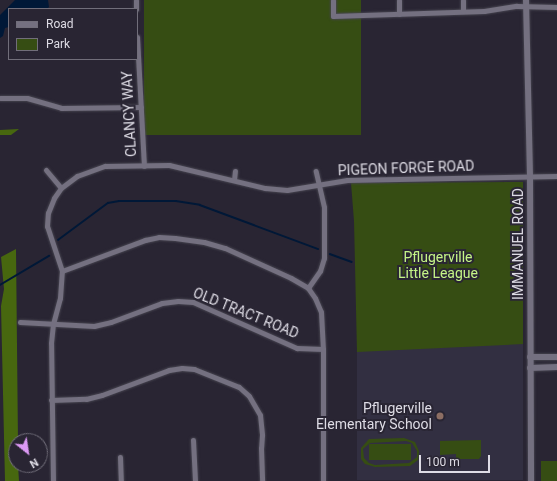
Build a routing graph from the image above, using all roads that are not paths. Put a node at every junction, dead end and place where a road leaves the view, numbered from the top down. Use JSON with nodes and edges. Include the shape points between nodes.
{"nodes":[{"id":1,"x":333,"y":0,"type":"edge"},
{"id":2,"x":399,"y":0,"type":"edge"},
{"id":3,"x":462,"y":0,"type":"edge"},
{"id":4,"x":526,"y":3,"type":"edge"},
{"id":5,"x":557,"y":7,"type":"edge"},
{"id":6,"x":463,"y":11,"type":"junction"},
{"id":7,"x":399,"y":14,"type":"junction"},
{"id":8,"x":138,"y":56,"type":"edge"},
{"id":9,"x":0,"y":98,"type":"edge"},
{"id":10,"x":141,"y":108,"type":"junction"},
{"id":11,"x":144,"y":166,"type":"junction"},
{"id":12,"x":46,"y":170,"type":"dead end"},
{"id":13,"x":235,"y":170,"type":"dead end"},
{"id":14,"x":316,"y":171,"type":"dead end"},
{"id":15,"x":557,"y":176,"type":"edge"},
{"id":16,"x":530,"y":177,"type":"junction"},
{"id":17,"x":234,"y":180,"type":"junction"},
{"id":18,"x":320,"y":185,"type":"junction"},
{"id":19,"x":61,"y":188,"type":"junction"},
{"id":20,"x":62,"y":270,"type":"junction"},
{"id":21,"x":308,"y":288,"type":"junction"},
{"id":22,"x":20,"y":322,"type":"dead end"},
{"id":23,"x":53,"y":324,"type":"junction"},
{"id":24,"x":323,"y":350,"type":"junction"},
{"id":25,"x":530,"y":357,"type":"junction"},
{"id":26,"x":557,"y":357,"type":"edge"},
{"id":27,"x":557,"y":367,"type":"edge"},
{"id":28,"x":530,"y":368,"type":"junction"},
{"id":29,"x":51,"y":400,"type":"junction"},
{"id":30,"x":193,"y":440,"type":"dead end"},
{"id":31,"x":120,"y":457,"type":"dead end"},
{"id":32,"x":53,"y":481,"type":"edge"},
{"id":33,"x":121,"y":481,"type":"edge"},
{"id":34,"x":195,"y":481,"type":"edge"},
{"id":35,"x":262,"y":481,"type":"edge"},
{"id":36,"x":323,"y":481,"type":"edge"},
{"id":37,"x":531,"y":481,"type":"edge"}],
"edges":[{"from":1,"to":7,"type":"street","via":[[333,16]]},
{"from":2,"to":7,"type":"street"},
{"from":3,"to":6,"type":"street"},
{"from":4,"to":5,"type":"street"},
{"from":4,"to":6,"type":"street"},
{"from":4,"to":16,"type":"street","name":"IMMANUEL ROAD"},
{"from":6,"to":7,"type":"street"},
{"from":8,"to":10,"type":"street","name":"CLANCY WAY"},
{"from":9,"to":10,"type":"street","via":[[28,98],[61,108]]},
{"from":10,"to":11,"type":"street","name":"CLANCY WAY"},
{"from":11,"to":17,"type":"street","name":"PIGEON FORGE ROAD","via":[[169,165]]},
{"from":11,"to":19,"type":"street","name":"PIGEON FORGE ROAD","via":[[105,166],[77,176]]},
{"from":12,"to":19,"type":"street"},
{"from":13,"to":17,"type":"street"},
{"from":14,"to":18,"type":"street"},
{"from":15,"to":16,"type":"street","name":"PIGEON FORGE ROAD"},
{"from":16,"to":18,"type":"street","name":"PIGEON FORGE ROAD","via":[[347,180]]},
{"from":16,"to":25,"type":"street","name":"IMMANUEL ROAD"},
{"from":17,"to":18,"type":"street","name":"PIGEON FORGE ROAD","via":[[265,188],[287,190]]},
{"from":18,"to":21,"type":"street","via":[[324,207],[324,258],[320,271]]},
{"from":19,"to":20,"type":"street","name":"PIGEON FORGE ROAD","via":[[48,213],[46,226]]},
{"from":20,"to":21,"type":"street","via":[[145,240],[159,237],[175,238],[225,248]]},
{"from":20,"to":23,"type":"street","name":"PIGEON FORGE ROAD","via":[[60,298]]},
{"from":21,"to":24,"type":"street","via":[[321,312]]},
{"from":22,"to":23,"type":"street","name":"OLD TRACT ROAD"},
{"from":23,"to":24,"type":"street","name":"OLD TRACT ROAD","via":[[94,326],[162,303],[193,302],[297,348]]},
{"from":23,"to":29,"type":"street","name":"PIGEON FORGE ROAD"},
{"from":24,"to":36,"type":"street"},
{"from":25,"to":26,"type":"street"},
{"from":25,"to":28,"type":"street","name":"IMMANUEL ROAD"},
{"from":27,"to":28,"type":"street"},
{"from":28,"to":37,"type":"street","name":"IMMANUEL ROAD"},
{"from":29,"to":32,"type":"street","name":"PIGEON FORGE ROAD"},
{"from":29,"to":35,"type":"street","via":[[102,396],[169,370],[194,369],[239,388],[249,396],[260,415]]},
{"from":30,"to":34,"type":"street"},
{"from":31,"to":33,"type":"street"}]}
